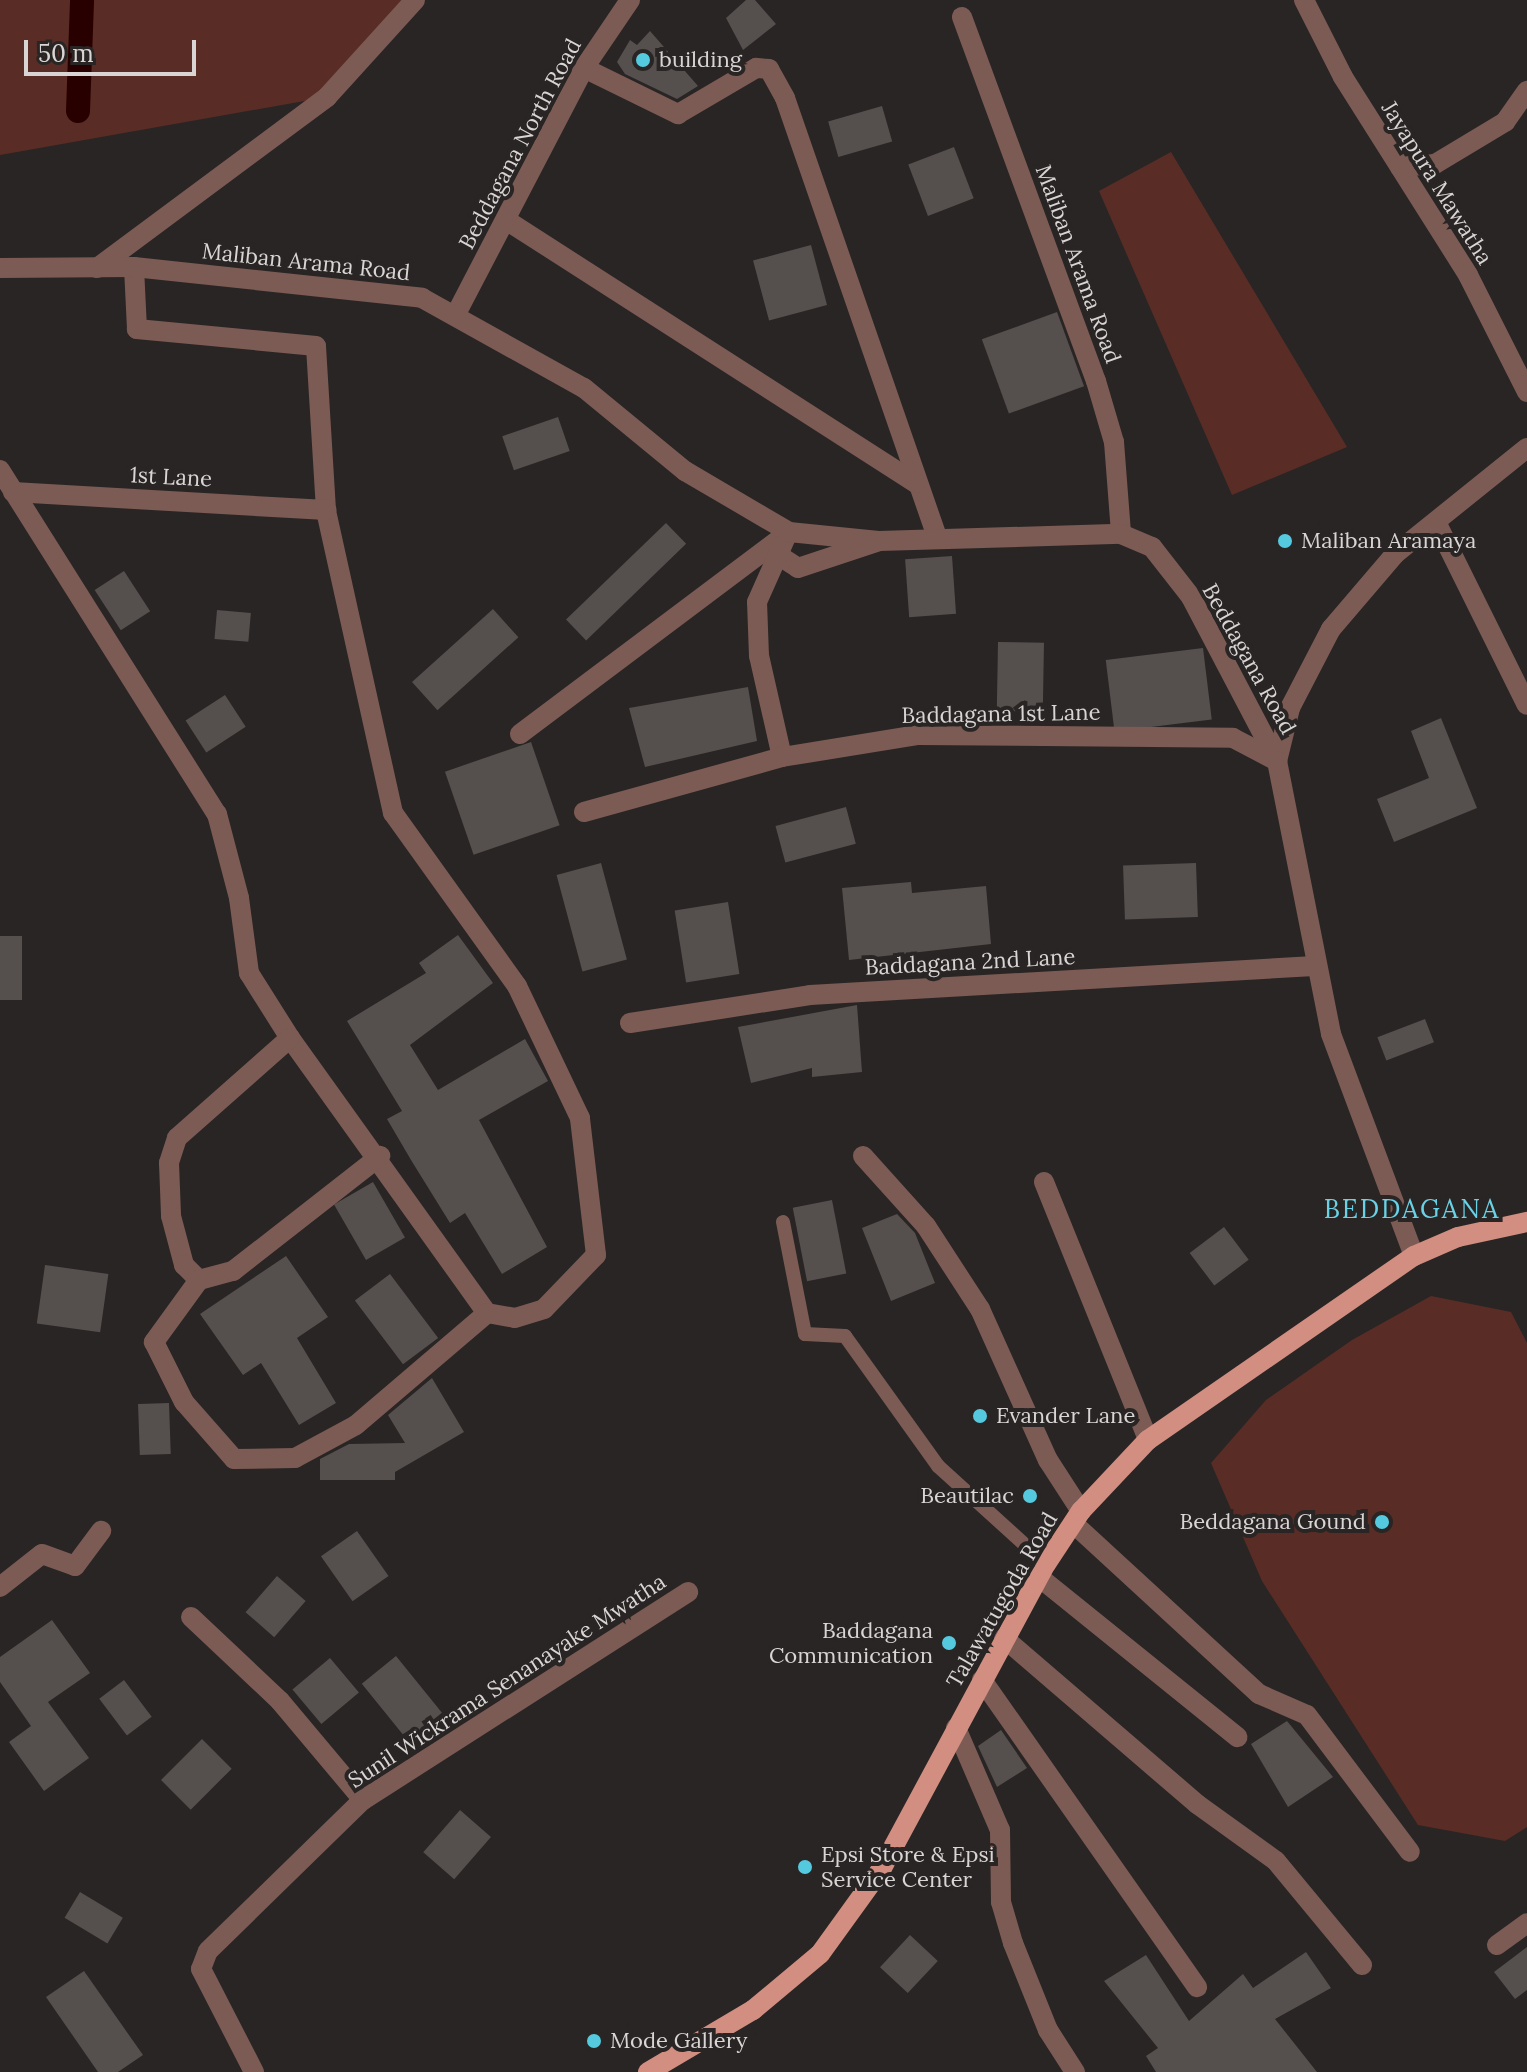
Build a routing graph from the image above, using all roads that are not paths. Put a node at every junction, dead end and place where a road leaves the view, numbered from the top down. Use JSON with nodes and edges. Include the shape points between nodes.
{"nodes":[{"id":1,"x":415,"y":0,"type":"edge"},
{"id":2,"x":630,"y":0,"type":"edge"},
{"id":3,"x":1304,"y":0,"type":"edge"},
{"id":4,"x":962,"y":17,"type":"dead end"},
{"id":5,"x":584,"y":68,"type":"junction"},
{"id":6,"x":1527,"y":91,"type":"edge"},
{"id":7,"x":1400,"y":167,"type":"junction"},
{"id":8,"x":506,"y":220,"type":"junction"},
{"id":9,"x":134,"y":267,"type":"junction"},
{"id":10,"x":0,"y":268,"type":"edge"},
{"id":11,"x":97,"y":268,"type":"junction"},
{"id":12,"x":456,"y":314,"type":"junction"},
{"id":13,"x":584,"y":388,"type":"joint"},
{"id":14,"x":1527,"y":392,"type":"edge"},
{"id":15,"x":1527,"y":448,"type":"edge"},
{"id":16,"x":0,"y":470,"type":"edge"},
{"id":17,"x":916,"y":483,"type":"junction"},
{"id":18,"x":13,"y":492,"type":"junction"},
{"id":19,"x":326,"y":510,"type":"junction"},
{"id":20,"x":1436,"y":522,"type":"junction"},
{"id":21,"x":789,"y":532,"type":"junction"},
{"id":22,"x":1121,"y":534,"type":"junction"},
{"id":23,"x":937,"y":538,"type":"junction"},
{"id":24,"x":879,"y":541,"type":"junction"},
{"id":25,"x":775,"y":553,"type":"junction"},
{"id":26,"x":1527,"y":705,"type":"edge"},
{"id":27,"x":520,"y":734,"type":"dead end"},
{"id":28,"x":782,"y":757,"type":"junction"},
{"id":29,"x":1277,"y":761,"type":"junction"},
{"id":30,"x":584,"y":812,"type":"dead end"},
{"id":31,"x":1314,"y":966,"type":"junction"},
{"id":32,"x":630,"y":1023,"type":"dead end"},
{"id":33,"x":290,"y":1038,"type":"junction"},
{"id":34,"x":380,"y":1156,"type":"junction"},
{"id":35,"x":863,"y":1156,"type":"dead end"},
{"id":36,"x":1044,"y":1182,"type":"dead end"},
{"id":37,"x":783,"y":1222,"type":"dead end"},
{"id":38,"x":1527,"y":1222,"type":"edge"},
{"id":39,"x":1414,"y":1256,"type":"junction"},
{"id":40,"x":199,"y":1280,"type":"junction"},
{"id":41,"x":487,"y":1313,"type":"junction"},
{"id":42,"x":1148,"y":1440,"type":"junction"},
{"id":43,"x":1077,"y":1518,"type":"junction"},
{"id":44,"x":101,"y":1531,"type":"dead end"},
{"id":45,"x":1042,"y":1571,"type":"junction"},
{"id":46,"x":0,"y":1587,"type":"edge"},
{"id":47,"x":688,"y":1592,"type":"dead end"},
{"id":48,"x":191,"y":1617,"type":"dead end"},
{"id":49,"x":1004,"y":1638,"type":"junction"},
{"id":50,"x":982,"y":1680,"type":"junction"},
{"id":51,"x":956,"y":1728,"type":"junction"},
{"id":52,"x":1237,"y":1737,"type":"dead end"},
{"id":53,"x":363,"y":1800,"type":"junction"},
{"id":54,"x":1410,"y":1852,"type":"dead end"},
{"id":55,"x":1527,"y":1923,"type":"edge"},
{"id":56,"x":1497,"y":1945,"type":"dead end"},
{"id":57,"x":1362,"y":1965,"type":"dead end"},
{"id":58,"x":1197,"y":1987,"type":"dead end"},
{"id":59,"x":254,"y":2072,"type":"edge"},
{"id":60,"x":648,"y":2072,"type":"edge"},
{"id":61,"x":1075,"y":2072,"type":"edge"}],
"edges":[{"from":1,"to":11,"type":"street","via":[[327,97]]},
{"from":2,"to":5,"type":"street","name":"Beddagana North Road"},
{"from":3,"to":7,"type":"street","name":"Jayapura Mawatha","via":[[1343,77]]},
{"from":4,"to":22,"type":"street","name":"Maliban Arama Road","via":[[1096,381],[1114,442]]},
{"from":5,"to":8,"type":"street","name":"Beddagana North Road"},
{"from":5,"to":17,"type":"street","via":[[678,114],[756,68],[769,69],[785,98]]},
{"from":6,"to":7,"type":"street","via":[[1505,122],[1435,164]]},
{"from":7,"to":14,"type":"street","name":"Jayapura Mawatha","via":[[1468,275]]},
{"from":8,"to":12,"type":"street","name":"Beddagana North Road"},
{"from":8,"to":17,"type":"street"},
{"from":9,"to":11,"type":"street","name":"Maliban Arama Road"},
{"from":9,"to":12,"type":"street","name":"Maliban Arama Road","via":[[422,298]]},
{"from":9,"to":19,"type":"street","via":[[137,329],[316,346]]},
{"from":10,"to":11,"type":"street","name":"Maliban Arama Road"},
{"from":12,"to":13,"type":"street","name":"Maliban Arama Road"},
{"from":13,"to":21,"type":"street","name":"Beddagana Road","via":[[685,471]]},
{"from":15,"to":20,"type":"street"},
{"from":16,"to":18,"type":"street"},
{"from":17,"to":23,"type":"street"},
{"from":18,"to":19,"type":"street","name":"1st Lane"},
{"from":18,"to":33,"type":"street","via":[[217,814],[239,898],[249,973]]},
{"from":19,"to":41,"type":"street","via":[[393,813],[517,986],[580,1118],[596,1255],[544,1309],[515,1318]]},
{"from":20,"to":26,"type":"street"},
{"from":20,"to":29,"type":"street","via":[[1395,554],[1331,629],[1290,708]]},
{"from":21,"to":24,"type":"street","name":"Beddagana Road"},
{"from":21,"to":25,"type":"street"},
{"from":21,"to":27,"type":"street"},
{"from":22,"to":23,"type":"street","name":"Beddagana Road"},
{"from":22,"to":29,"type":"street","name":"Beddagana Road","via":[[1152,547],[1191,597]]},
{"from":23,"to":24,"type":"street","name":"Beddagana Road"},
{"from":24,"to":25,"type":"street","via":[[798,568]]},
{"from":25,"to":28,"type":"street","via":[[757,615],[759,656]]},
{"from":28,"to":29,"type":"street","name":"Baddagana 1st Lane","via":[[918,735],[1233,738]]},
{"from":28,"to":30,"type":"street","name":"Baddagana 1st Lane"},
{"from":29,"to":31,"type":"street","name":"Beddagana Road"},
{"from":31,"to":32,"type":"street","name":"Baddagana 2nd Lane","via":[[810,995]]},
{"from":31,"to":39,"type":"street","name":"Beddagana Road","via":[[1331,1034]]},
{"from":33,"to":34,"type":"street"},
{"from":33,"to":40,"type":"street","via":[[177,1138],[169,1163],[171,1216],[184,1265]]},
{"from":34,"to":40,"type":"street","via":[[233,1271]]},
{"from":34,"to":41,"type":"street"},
{"from":35,"to":43,"type":"street","via":[[926,1226],[980,1309]]},
{"from":36,"to":42,"type":"street"},
{"from":37,"to":45,"type":"lane","via":[[805,1334],[813,1339],[845,1336],[938,1466]]},
{"from":38,"to":39,"type":"main road","name":"Talawatugoda Road","via":[[1458,1237]]},
{"from":39,"to":42,"type":"main road","name":"Talawatugoda Road"},
{"from":40,"to":41,"type":"street","via":[[154,1342],[184,1402],[234,1459],[295,1458],[356,1425]]},
{"from":42,"to":43,"type":"main road","name":"Talawatugoda Road"},
{"from":43,"to":45,"type":"main road","name":"Talawatugoda Road"},
{"from":43,"to":54,"type":"street","via":[[1259,1694],[1307,1715]]},
{"from":44,"to":46,"type":"street","via":[[75,1566],[42,1554]]},
{"from":45,"to":49,"type":"main road","name":"Talawatugoda Road"},
{"from":45,"to":52,"type":"street"},
{"from":47,"to":53,"type":"street","name":"Sunil Wickrama Senanayake Mwatha"},
{"from":48,"to":53,"type":"street","via":[[280,1701]]},
{"from":49,"to":50,"type":"main road","name":"Talawatugoda Road"},
{"from":49,"to":57,"type":"street","via":[[1197,1804],[1276,1861]]},
{"from":50,"to":51,"type":"main road","name":"Talawatugoda Road"},
{"from":50,"to":58,"type":"street"},
{"from":51,"to":60,"type":"main road","name":"Talawatugoda Road","via":[[882,1868],[820,1954],[753,2010]]},
{"from":51,"to":61,"type":"street","via":[[1000,1830],[1001,1902],[1013,1943],[1048,2030]]},
{"from":53,"to":59,"type":"street","name":"Sunil Wickrama Senanayake Mwatha","via":[[208,1951],[201,1969]]},
{"from":55,"to":56,"type":"street"}]}
